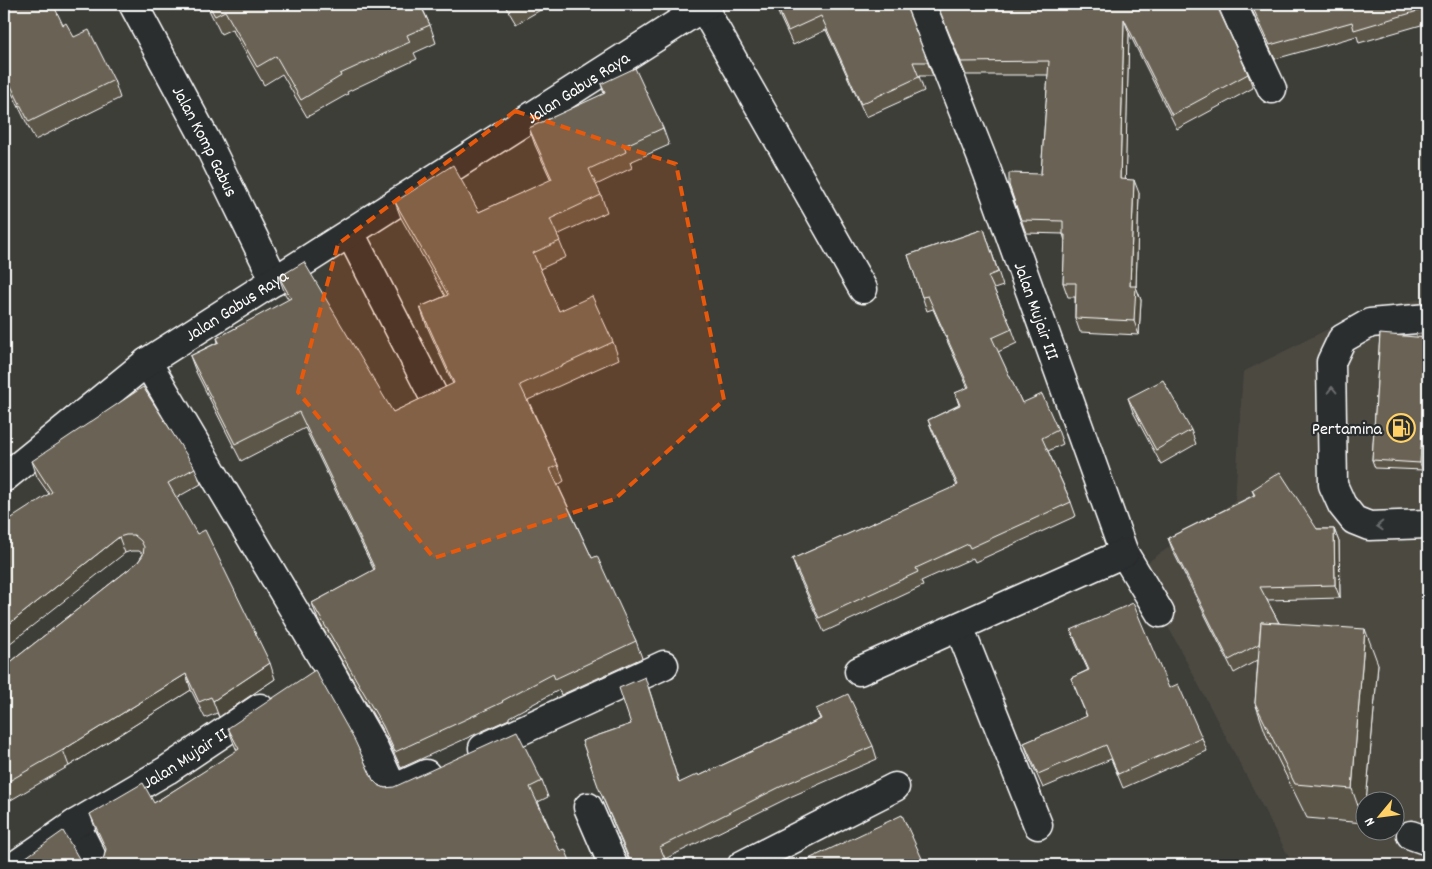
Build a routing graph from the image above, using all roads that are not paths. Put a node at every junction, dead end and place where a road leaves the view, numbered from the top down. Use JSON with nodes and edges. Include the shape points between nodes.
{"nodes":[{"id":1,"x":132,"y":4,"type":"edge"},
{"id":2,"x":920,"y":4,"type":"edge"},
{"id":3,"x":1232,"y":4,"type":"edge"},
{"id":4,"x":706,"y":5,"type":"edge"},
{"id":5,"x":1272,"y":89,"type":"dead end"},
{"id":6,"x":350,"y":233,"type":"junction"},
{"id":7,"x":265,"y":262,"type":"junction"},
{"id":8,"x":863,"y":289,"type":"dead end"},
{"id":9,"x":1428,"y":318,"type":"edge"},
{"id":10,"x":147,"y":362,"type":"junction"},
{"id":11,"x":433,"y":395,"type":"edge"},
{"id":12,"x":4,"y":478,"type":"edge"},
{"id":13,"x":1428,"y":524,"type":"edge"},
{"id":14,"x":1124,"y":553,"type":"junction"},
{"id":15,"x":1160,"y":613,"type":"dead end"},
{"id":16,"x":959,"y":627,"type":"junction"},
{"id":17,"x":326,"y":664,"type":"junction"},
{"id":18,"x":664,"y":665,"type":"dead end"},
{"id":19,"x":859,"y":671,"type":"dead end"},
{"id":20,"x":302,"y":680,"type":"edge"},
{"id":21,"x":278,"y":696,"type":"edge"},
{"id":22,"x":895,"y":788,"type":"dead end"},
{"id":23,"x":588,"y":807,"type":"dead end"},
{"id":24,"x":75,"y":824,"type":"junction"},
{"id":25,"x":1038,"y":825,"type":"dead end"},
{"id":26,"x":16,"y":865,"type":"edge"},
{"id":27,"x":96,"y":865,"type":"edge"},
{"id":28,"x":614,"y":865,"type":"edge"},
{"id":29,"x":742,"y":865,"type":"edge"}],
"edges":[{"from":1,"to":7,"type":"street","name":"Jalan Komp Gabus","via":[[208,144]]},
{"from":2,"to":14,"type":"street","name":"Jalan Mujair III","via":[[987,170]]},
{"from":3,"to":5,"type":"street"},
{"from":4,"to":6,"type":"street","name":"Jalan Gabus Raya"},
{"from":4,"to":8,"type":"street"},
{"from":6,"to":7,"type":"street","name":"Jalan Gabus Raya"},
{"from":6,"to":11,"type":"street"},
{"from":7,"to":10,"type":"street","name":"Jalan Gabus Raya"},
{"from":13,"to":9,"type":"street","one_way":true,"via":[[1369,526],[1354,520],[1342,505],[1333,485],[1331,362],[1342,339],[1370,322]]},
{"from":10,"to":12,"type":"street","name":"Jalan Gabus Raya"},
{"from":10,"to":17,"type":"street"},
{"from":14,"to":15,"type":"street","name":"Jalan Mujair III"},
{"from":14,"to":16,"type":"street"},
{"from":16,"to":19,"type":"street"},
{"from":16,"to":25,"type":"street"},
{"from":17,"to":18,"type":"street","via":[[394,788]]},
{"from":17,"to":20,"type":"street"},
{"from":21,"to":24,"type":"street","name":"Jalan Mujair II","via":[[167,770]]},
{"from":22,"to":29,"type":"street"},
{"from":23,"to":28,"type":"street"},
{"from":24,"to":26,"type":"street","name":"Jalan Mujair II"},
{"from":24,"to":27,"type":"street"}]}
